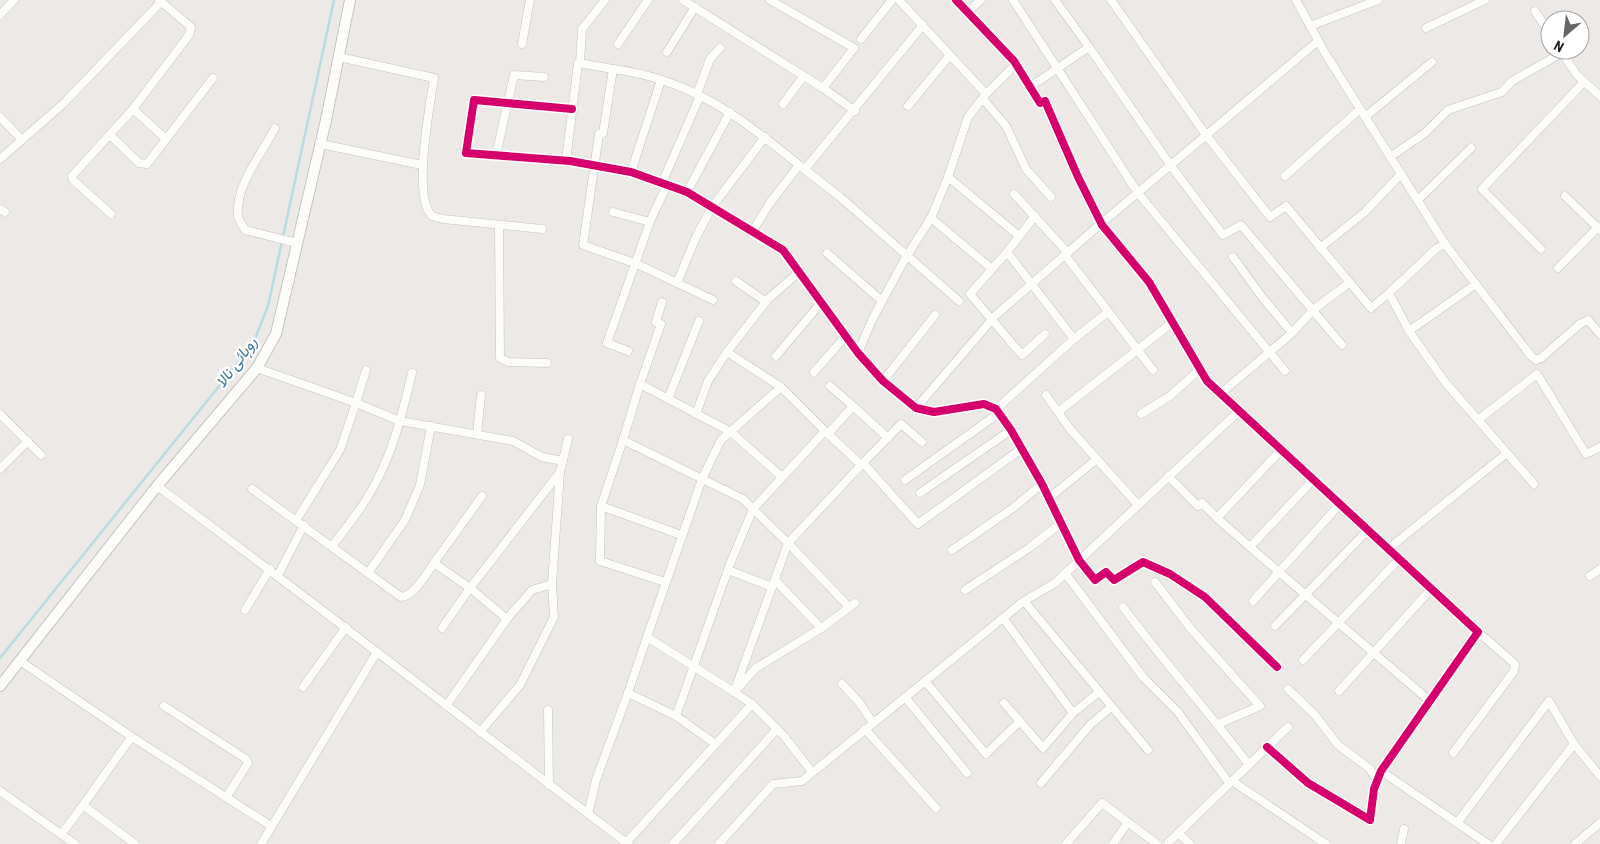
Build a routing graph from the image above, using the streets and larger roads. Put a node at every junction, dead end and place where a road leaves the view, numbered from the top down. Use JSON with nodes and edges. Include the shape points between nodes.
{"nodes":[{"id":1,"x":14,"y":0,"type":"edge"},
{"id":2,"x":350,"y":0,"type":"edge"},
{"id":3,"x":530,"y":0,"type":"edge"},
{"id":4,"x":605,"y":0,"type":"edge"},
{"id":5,"x":648,"y":0,"type":"edge"},
{"id":6,"x":683,"y":0,"type":"edge"},
{"id":7,"x":770,"y":0,"type":"edge"},
{"id":8,"x":892,"y":0,"type":"edge"},
{"id":9,"x":898,"y":0,"type":"edge"},
{"id":10,"x":956,"y":0,"type":"edge"},
{"id":11,"x":980,"y":0,"type":"edge"},
{"id":12,"x":1014,"y":0,"type":"edge"},
{"id":13,"x":1055,"y":0,"type":"edge"},
{"id":14,"x":1111,"y":0,"type":"edge"},
{"id":15,"x":1296,"y":0,"type":"edge"},
{"id":16,"x":1378,"y":0,"type":"edge"},
{"id":17,"x":1485,"y":0,"type":"edge"},
{"id":18,"x":160,"y":1,"type":"edge"},
{"id":19,"x":695,"y":7,"type":"junction"},
{"id":20,"x":1535,"y":11,"type":"dead end"},
{"id":21,"x":966,"y":13,"type":"junction"},
{"id":22,"x":0,"y":15,"type":"edge"},
{"id":23,"x":1540,"y":19,"type":"edge"},
{"id":24,"x":923,"y":25,"type":"junction"},
{"id":25,"x":1310,"y":26,"type":"junction"},
{"id":26,"x":1426,"y":28,"type":"dead end"},
{"id":27,"x":861,"y":39,"type":"dead end"},
{"id":28,"x":1318,"y":41,"type":"junction"},
{"id":29,"x":522,"y":44,"type":"dead end"},
{"id":30,"x":618,"y":44,"type":"dead end"},
{"id":31,"x":1089,"y":47,"type":"junction"},
{"id":32,"x":720,"y":48,"type":"dead end"},
{"id":33,"x":667,"y":52,"type":"dead end"},
{"id":34,"x":950,"y":55,"type":"junction"},
{"id":35,"x":339,"y":57,"type":"junction"},
{"id":36,"x":1547,"y":60,"type":"edge"},
{"id":37,"x":1567,"y":60,"type":"edge"},
{"id":38,"x":1432,"y":62,"type":"dead end"},
{"id":39,"x":580,"y":63,"type":"junction"},
{"id":40,"x":1016,"y":64,"type":"junction"},
{"id":41,"x":1055,"y":68,"type":"junction"},
{"id":42,"x":613,"y":69,"type":"junction"},
{"id":43,"x":544,"y":76,"type":"dead end"},
{"id":44,"x":803,"y":77,"type":"junction"},
{"id":45,"x":213,"y":78,"type":"dead end"},
{"id":46,"x":661,"y":80,"type":"junction"},
{"id":47,"x":1583,"y":83,"type":"junction"},
{"id":48,"x":1030,"y":86,"type":"junction"},
{"id":49,"x":823,"y":88,"type":"junction"},
{"id":50,"x":699,"y":95,"type":"junction"},
{"id":51,"x":1600,"y":96,"type":"edge"},
{"id":52,"x":984,"y":97,"type":"junction"},
{"id":53,"x":508,"y":103,"type":"junction"},
{"id":54,"x":783,"y":104,"type":"dead end"},
{"id":55,"x":908,"y":106,"type":"dead end"},
{"id":56,"x":132,"y":109,"type":"junction"},
{"id":57,"x":572,"y":109,"type":"junction"},
{"id":58,"x":1360,"y":109,"type":"junction"},
{"id":59,"x":855,"y":111,"type":"junction"},
{"id":60,"x":730,"y":112,"type":"junction"},
{"id":61,"x":0,"y":117,"type":"edge"},
{"id":62,"x":1365,"y":117,"type":"junction"},
{"id":63,"x":275,"y":128,"type":"dead end"},
{"id":64,"x":110,"y":135,"type":"junction"},
{"id":65,"x":1206,"y":135,"type":"junction"},
{"id":66,"x":765,"y":137,"type":"junction"},
{"id":67,"x":166,"y":139,"type":"junction"},
{"id":68,"x":22,"y":140,"type":"junction"},
{"id":69,"x":321,"y":144,"type":"junction"},
{"id":70,"x":1471,"y":148,"type":"dead end"},
{"id":71,"x":496,"y":155,"type":"junction"},
{"id":72,"x":1390,"y":157,"type":"junction"},
{"id":73,"x":0,"y":159,"type":"edge"},
{"id":74,"x":566,"y":161,"type":"junction"},
{"id":75,"x":422,"y":165,"type":"junction"},
{"id":76,"x":593,"y":165,"type":"junction"},
{"id":77,"x":1171,"y":166,"type":"junction"},
{"id":78,"x":802,"y":167,"type":"junction"},
{"id":79,"x":631,"y":172,"type":"junction"},
{"id":80,"x":1401,"y":174,"type":"junction"},
{"id":81,"x":1285,"y":176,"type":"dead end"},
{"id":82,"x":948,"y":177,"type":"junction"},
{"id":83,"x":664,"y":184,"type":"junction"},
{"id":84,"x":688,"y":192,"type":"junction"},
{"id":85,"x":1014,"y":194,"type":"dead end"},
{"id":86,"x":1138,"y":194,"type":"junction"},
{"id":87,"x":1565,"y":196,"type":"dead end"},
{"id":88,"x":1051,"y":198,"type":"dead end"},
{"id":89,"x":1418,"y":200,"type":"junction"},
{"id":90,"x":712,"y":207,"type":"junction"},
{"id":91,"x":614,"y":212,"type":"dead end"},
{"id":92,"x":111,"y":214,"type":"dead end"},
{"id":93,"x":1035,"y":216,"type":"junction"},
{"id":94,"x":932,"y":218,"type":"junction"},
{"id":95,"x":650,"y":222,"type":"junction"},
{"id":96,"x":499,"y":225,"type":"junction"},
{"id":97,"x":1102,"y":225,"type":"junction"},
{"id":98,"x":542,"y":229,"type":"dead end"},
{"id":99,"x":1599,"y":229,"type":"edge"},
{"id":100,"x":752,"y":232,"type":"junction"},
{"id":101,"x":1019,"y":236,"type":"junction"},
{"id":102,"x":295,"y":242,"type":"junction"},
{"id":103,"x":1445,"y":244,"type":"junction"},
{"id":104,"x":1320,"y":248,"type":"junction"},
{"id":105,"x":1541,"y":248,"type":"dead end"},
{"id":106,"x":1007,"y":252,"type":"junction"},
{"id":107,"x":827,"y":253,"type":"dead end"},
{"id":108,"x":1066,"y":254,"type":"junction"},
{"id":109,"x":1233,"y":256,"type":"dead end"},
{"id":110,"x":906,"y":257,"type":"junction"},
{"id":111,"x":637,"y":264,"type":"junction"},
{"id":112,"x":1558,"y":268,"type":"dead end"},
{"id":113,"x":992,"y":269,"type":"junction"},
{"id":114,"x":798,"y":274,"type":"junction"},
{"id":115,"x":736,"y":281,"type":"dead end"},
{"id":116,"x":677,"y":283,"type":"junction"},
{"id":117,"x":1349,"y":283,"type":"junction"},
{"id":118,"x":1476,"y":284,"type":"junction"},
{"id":119,"x":1030,"y":285,"type":"junction"},
{"id":120,"x":1389,"y":292,"type":"junction"},
{"id":121,"x":713,"y":300,"type":"dead end"},
{"id":122,"x":882,"y":301,"type":"junction"},
{"id":123,"x":959,"y":301,"type":"dead end"},
{"id":124,"x":662,"y":302,"type":"dead end"},
{"id":125,"x":766,"y":302,"type":"junction"},
{"id":126,"x":820,"y":304,"type":"junction"},
{"id":127,"x":1313,"y":310,"type":"junction"},
{"id":128,"x":1108,"y":312,"type":"junction"},
{"id":129,"x":935,"y":315,"type":"dead end"},
{"id":130,"x":993,"y":319,"type":"junction"},
{"id":131,"x":699,"y":321,"type":"dead end"},
{"id":132,"x":1173,"y":322,"type":"junction"},
{"id":133,"x":1409,"y":332,"type":"junction"},
{"id":134,"x":1292,"y":333,"type":"junction"},
{"id":135,"x":1045,"y":334,"type":"dead end"},
{"id":136,"x":1600,"y":334,"type":"edge"},
{"id":137,"x":845,"y":337,"type":"junction"},
{"id":138,"x":1074,"y":339,"type":"junction"},
{"id":139,"x":1342,"y":345,"type":"dead end"},
{"id":140,"x":1138,"y":349,"type":"junction"},
{"id":141,"x":628,"y":351,"type":"dead end"},
{"id":142,"x":727,"y":352,"type":"junction"},
{"id":143,"x":1269,"y":352,"type":"junction"},
{"id":144,"x":858,"y":353,"type":"junction"},
{"id":145,"x":776,"y":356,"type":"dead end"},
{"id":146,"x":547,"y":363,"type":"dead end"},
{"id":147,"x":257,"y":368,"type":"junction"},
{"id":148,"x":1200,"y":368,"type":"junction"},
{"id":149,"x":366,"y":370,"type":"dead end"},
{"id":150,"x":1153,"y":370,"type":"dead end"},
{"id":151,"x":1285,"y":371,"type":"dead end"},
{"id":152,"x":814,"y":372,"type":"dead end"},
{"id":153,"x":412,"y":373,"type":"dead end"},
{"id":154,"x":883,"y":381,"type":"junction"},
{"id":155,"x":640,"y":384,"type":"junction"},
{"id":156,"x":830,"y":386,"type":"dead end"},
{"id":157,"x":781,"y":387,"type":"junction"},
{"id":158,"x":1220,"y":394,"type":"junction"},
{"id":159,"x":482,"y":395,"type":"dead end"},
{"id":160,"x":1046,"y":395,"type":"dead end"},
{"id":161,"x":668,"y":399,"type":"junction"},
{"id":162,"x":356,"y":403,"type":"junction"},
{"id":163,"x":853,"y":406,"type":"junction"},
{"id":164,"x":916,"y":408,"type":"junction"},
{"id":165,"x":1239,"y":410,"type":"junction"},
{"id":166,"x":998,"y":411,"type":"junction"},
{"id":167,"x":1058,"y":412,"type":"junction"},
{"id":168,"x":0,"y":414,"type":"edge"},
{"id":169,"x":696,"y":414,"type":"junction"},
{"id":170,"x":1141,"y":414,"type":"dead end"},
{"id":171,"x":1478,"y":420,"type":"junction"},
{"id":172,"x":400,"y":421,"type":"junction"},
{"id":173,"x":431,"y":426,"type":"junction"},
{"id":174,"x":1011,"y":430,"type":"junction"},
{"id":175,"x":731,"y":432,"type":"junction"},
{"id":176,"x":826,"y":433,"type":"junction"},
{"id":177,"x":477,"y":434,"type":"junction"},
{"id":178,"x":888,"y":438,"type":"junction"},
{"id":179,"x":568,"y":439,"type":"dead end"},
{"id":180,"x":623,"y":440,"type":"junction"},
{"id":181,"x":28,"y":442,"type":"junction"},
{"id":182,"x":922,"y":442,"type":"dead end"},
{"id":183,"x":1600,"y":447,"type":"edge"},
{"id":184,"x":1021,"y":448,"type":"junction"},
{"id":185,"x":1281,"y":450,"type":"junction"},
{"id":186,"x":1507,"y":453,"type":"junction"},
{"id":187,"x":41,"y":455,"type":"dead end"},
{"id":188,"x":1097,"y":459,"type":"junction"},
{"id":189,"x":562,"y":460,"type":"junction"},
{"id":190,"x":862,"y":464,"type":"junction"},
{"id":191,"x":0,"y":469,"type":"edge"},
{"id":192,"x":560,"y":472,"type":"junction"},
{"id":193,"x":1168,"y":476,"type":"junction"},
{"id":194,"x":782,"y":477,"type":"junction"},
{"id":195,"x":702,"y":479,"type":"junction"},
{"id":196,"x":905,"y":480,"type":"dead end"},
{"id":197,"x":1313,"y":480,"type":"junction"},
{"id":198,"x":1042,"y":484,"type":"junction"},
{"id":199,"x":1534,"y":484,"type":"dead end"},
{"id":200,"x":158,"y":486,"type":"junction"},
{"id":201,"x":252,"y":489,"type":"dead end"},
{"id":202,"x":920,"y":494,"type":"dead end"},
{"id":203,"x":482,"y":496,"type":"dead end"},
{"id":204,"x":1049,"y":498,"type":"junction"},
{"id":205,"x":1138,"y":504,"type":"junction"},
{"id":206,"x":1340,"y":504,"type":"junction"},
{"id":207,"x":601,"y":506,"type":"junction"},
{"id":208,"x":753,"y":509,"type":"junction"},
{"id":209,"x":1218,"y":518,"type":"junction"},
{"id":210,"x":297,"y":520,"type":"junction"},
{"id":211,"x":1061,"y":523,"type":"junction"},
{"id":212,"x":304,"y":525,"type":"junction"},
{"id":213,"x":1368,"y":530,"type":"junction"},
{"id":214,"x":681,"y":535,"type":"junction"},
{"id":215,"x":788,"y":543,"type":"junction"},
{"id":216,"x":332,"y":546,"type":"junction"},
{"id":217,"x":1250,"y":547,"type":"junction"},
{"id":218,"x":1388,"y":549,"type":"junction"},
{"id":219,"x":952,"y":550,"type":"dead end"},
{"id":220,"x":1399,"y":559,"type":"junction"},
{"id":221,"x":1079,"y":560,"type":"junction"},
{"id":222,"x":434,"y":563,"type":"junction"},
{"id":223,"x":270,"y":569,"type":"junction"},
{"id":224,"x":1600,"y":569,"type":"edge"},
{"id":225,"x":728,"y":570,"type":"junction"},
{"id":226,"x":1279,"y":572,"type":"junction"},
{"id":227,"x":368,"y":573,"type":"junction"},
{"id":228,"x":1065,"y":573,"type":"junction"},
{"id":229,"x":278,"y":575,"type":"junction"},
{"id":230,"x":1590,"y":576,"type":"dead end"},
{"id":231,"x":665,"y":582,"type":"junction"},
{"id":232,"x":1155,"y":582,"type":"dead end"},
{"id":233,"x":773,"y":583,"type":"junction"},
{"id":234,"x":552,"y":584,"type":"junction"},
{"id":235,"x":470,"y":588,"type":"junction"},
{"id":236,"x":1431,"y":588,"type":"junction"},
{"id":237,"x":965,"y":590,"type":"dead end"},
{"id":238,"x":1305,"y":595,"type":"junction"},
{"id":239,"x":1024,"y":601,"type":"junction"},
{"id":240,"x":1253,"y":601,"type":"dead end"},
{"id":241,"x":1123,"y":607,"type":"dead end"},
{"id":242,"x":245,"y":610,"type":"dead end"},
{"id":243,"x":1002,"y":618,"type":"junction"},
{"id":244,"x":507,"y":619,"type":"junction"},
{"id":245,"x":1338,"y":623,"type":"junction"},
{"id":246,"x":1275,"y":626,"type":"dead end"},
{"id":247,"x":346,"y":627,"type":"junction"},
{"id":248,"x":442,"y":628,"type":"dead end"},
{"id":249,"x":821,"y":628,"type":"junction"},
{"id":250,"x":1478,"y":632,"type":"junction"},
{"id":251,"x":646,"y":637,"type":"junction"},
{"id":252,"x":378,"y":652,"type":"junction"},
{"id":253,"x":1372,"y":652,"type":"junction"},
{"id":254,"x":1303,"y":660,"type":"dead end"},
{"id":255,"x":20,"y":662,"type":"junction"},
{"id":256,"x":694,"y":666,"type":"junction"},
{"id":257,"x":1277,"y":667,"type":"dead end"},
{"id":258,"x":925,"y":681,"type":"junction"},
{"id":259,"x":842,"y":684,"type":"dead end"},
{"id":260,"x":0,"y":686,"type":"edge"},
{"id":261,"x":303,"y":687,"type":"dead end"},
{"id":262,"x":1288,"y":689,"type":"dead end"},
{"id":263,"x":1339,"y":691,"type":"dead end"},
{"id":264,"x":734,"y":692,"type":"junction"},
{"id":265,"x":1098,"y":692,"type":"junction"},
{"id":266,"x":628,"y":693,"type":"junction"},
{"id":267,"x":905,"y":697,"type":"junction"},
{"id":268,"x":1430,"y":701,"type":"junction"},
{"id":269,"x":1004,"y":703,"type":"dead end"},
{"id":270,"x":752,"y":704,"type":"junction"},
{"id":271,"x":164,"y":706,"type":"dead end"},
{"id":272,"x":446,"y":706,"type":"junction"},
{"id":273,"x":1111,"y":707,"type":"junction"},
{"id":274,"x":548,"y":710,"type":"dead end"},
{"id":275,"x":1073,"y":713,"type":"junction"},
{"id":276,"x":676,"y":716,"type":"junction"},
{"id":277,"x":1020,"y":721,"type":"junction"},
{"id":278,"x":873,"y":723,"type":"junction"},
{"id":279,"x":1218,"y":724,"type":"junction"},
{"id":280,"x":1288,"y":727,"type":"dead end"},
{"id":281,"x":777,"y":729,"type":"junction"},
{"id":282,"x":865,"y":729,"type":"junction"},
{"id":283,"x":480,"y":732,"type":"junction"},
{"id":284,"x":132,"y":738,"type":"junction"},
{"id":285,"x":714,"y":743,"type":"junction"},
{"id":286,"x":1574,"y":744,"type":"junction"},
{"id":287,"x":1267,"y":747,"type":"junction"},
{"id":288,"x":1148,"y":750,"type":"dead end"},
{"id":289,"x":1453,"y":753,"type":"dead end"},
{"id":290,"x":1249,"y":764,"type":"junction"},
{"id":291,"x":812,"y":772,"type":"junction"},
{"id":292,"x":1381,"y":772,"type":"junction"},
{"id":293,"x":967,"y":773,"type":"dead end"},
{"id":294,"x":1600,"y":776,"type":"edge"},
{"id":295,"x":1377,"y":780,"type":"junction"},
{"id":296,"x":1230,"y":782,"type":"junction"},
{"id":297,"x":1041,"y":783,"type":"dead end"},
{"id":298,"x":549,"y":785,"type":"junction"},
{"id":299,"x":0,"y":792,"type":"edge"},
{"id":300,"x":227,"y":796,"type":"junction"},
{"id":301,"x":84,"y":806,"type":"junction"},
{"id":302,"x":936,"y":808,"type":"dead end"},
{"id":303,"x":588,"y":814,"type":"junction"},
{"id":304,"x":1128,"y":822,"type":"junction"},
{"id":305,"x":1457,"y":823,"type":"junction"},
{"id":306,"x":1600,"y":823,"type":"edge"},
{"id":307,"x":271,"y":826,"type":"junction"},
{"id":308,"x":1404,"y":829,"type":"dead end"},
{"id":309,"x":62,"y":833,"type":"junction"},
{"id":310,"x":1178,"y":833,"type":"junction"},
{"id":311,"x":627,"y":843,"type":"edge"},
{"id":312,"x":75,"y":844,"type":"edge"},
{"id":313,"x":135,"y":844,"type":"edge"},
{"id":314,"x":261,"y":844,"type":"edge"},
{"id":315,"x":673,"y":844,"type":"edge"},
{"id":316,"x":719,"y":844,"type":"edge"},
{"id":317,"x":1066,"y":844,"type":"edge"},
{"id":318,"x":1113,"y":844,"type":"edge"},
{"id":319,"x":1157,"y":844,"type":"edge"},
{"id":320,"x":1167,"y":844,"type":"edge"},
{"id":321,"x":1190,"y":844,"type":"edge"},
{"id":322,"x":1326,"y":844,"type":"edge"},
{"id":323,"x":1400,"y":844,"type":"edge"},
{"id":324,"x":1488,"y":844,"type":"edge"},
{"id":325,"x":1496,"y":844,"type":"edge"},
{"id":326,"x":1575,"y":844,"type":"edge"}],
"edges":[{"from":1,"to":22,"type":"street"},
{"from":2,"to":35,"type":"street"},
{"from":3,"to":29,"type":"street"},
{"from":4,"to":39,"type":"street","via":[[582,29]]},
{"from":5,"to":30,"type":"street"},
{"from":6,"to":19,"type":"street"},
{"from":7,"to":49,"type":"street","via":[[854,48]]},
{"from":8,"to":27,"type":"street"},
{"from":9,"to":24,"type":"street"},
{"from":10,"to":21,"type":"street"},
{"from":11,"to":21,"type":"street"},
{"from":12,"to":41,"type":"street"},
{"from":13,"to":31,"type":"street"},
{"from":14,"to":65,"type":"street"},
{"from":15,"to":25,"type":"street"},
{"from":16,"to":25,"type":"street"},
{"from":17,"to":26,"type":"street"},
{"from":18,"to":56,"type":"street","via":[[191,27],[191,31]]},
{"from":18,"to":68,"type":"street","via":[[63,104]]},
{"from":19,"to":33,"type":"street"},
{"from":19,"to":44,"type":"street"},
{"from":20,"to":23,"type":"street"},
{"from":21,"to":40,"type":"street"},
{"from":24,"to":34,"type":"street"},
{"from":24,"to":59,"type":"street"},
{"from":25,"to":28,"type":"street"},
{"from":28,"to":58,"type":"street"},
{"from":28,"to":65,"type":"street"},
{"from":31,"to":41,"type":"street"},
{"from":31,"to":77,"type":"street"},
{"from":32,"to":50,"type":"street","via":[[710,59]]},
{"from":34,"to":52,"type":"street"},
{"from":34,"to":55,"type":"street"},
{"from":35,"to":69,"type":"street"},
{"from":35,"to":75,"type":"street","via":[[434,78]]},
{"from":36,"to":72,"type":"street","via":[[1512,81],[1502,92],[1448,110],[1425,133]]},
{"from":37,"to":47,"type":"street"},
{"from":38,"to":62,"type":"street"},
{"from":39,"to":42,"type":"street"},
{"from":39,"to":57,"type":"street"},
{"from":40,"to":48,"type":"street"},
{"from":40,"to":52,"type":"street"},
{"from":41,"to":48,"type":"street"},
{"from":41,"to":86,"type":"street"},
{"from":42,"to":46,"type":"street"},
{"from":42,"to":76,"type":"street","via":[[603,133],[599,134]]},
{"from":43,"to":53,"type":"street","via":[[514,75]]},
{"from":44,"to":49,"type":"street"},
{"from":44,"to":54,"type":"street"},
{"from":45,"to":67,"type":"street"},
{"from":46,"to":50,"type":"street"},
{"from":46,"to":79,"type":"street"},
{"from":47,"to":51,"type":"street"},
{"from":47,"to":105,"type":"street","via":[[1482,189]]},
{"from":48,"to":97,"type":"street","via":[[1040,103],[1045,100]]},
{"from":49,"to":59,"type":"street"},
{"from":50,"to":60,"type":"street"},
{"from":50,"to":83,"type":"street"},
{"from":52,"to":82,"type":"street","via":[[968,117]]},
{"from":52,"to":88,"type":"street","via":[[1006,126],[1026,169]]},
{"from":53,"to":57,"type":"street"},
{"from":53,"to":71,"type":"street"},
{"from":53,"to":71,"type":"street","via":[[474,100],[466,153]]},
{"from":56,"to":64,"type":"street"},
{"from":56,"to":67,"type":"street"},
{"from":57,"to":74,"type":"street"},
{"from":58,"to":62,"type":"street"},
{"from":58,"to":81,"type":"street"},
{"from":59,"to":78,"type":"street"},
{"from":60,"to":66,"type":"street"},
{"from":60,"to":84,"type":"street"},
{"from":61,"to":68,"type":"street"},
{"from":62,"to":72,"type":"street"},
{"from":63,"to":102,"type":"street","via":[[245,182],[238,217],[245,230]]},
{"from":64,"to":67,"type":"street","via":[[142,165]]},
{"from":64,"to":92,"type":"street","via":[[72,176]]},
{"from":65,"to":77,"type":"street"},
{"from":65,"to":104,"type":"street","via":[[1270,217],[1286,206]]},
{"from":66,"to":78,"type":"street"},
{"from":66,"to":90,"type":"street"},
{"from":68,"to":73,"type":"street"},
{"from":69,"to":75,"type":"street"},
{"from":69,"to":102,"type":"street"},
{"from":70,"to":89,"type":"street"},
{"from":71,"to":74,"type":"street"},
{"from":72,"to":80,"type":"street"},
{"from":74,"to":76,"type":"street"},
{"from":75,"to":96,"type":"street","via":[[426,205],[432,216]]},
{"from":76,"to":79,"type":"street"},
{"from":76,"to":111,"type":"street","via":[[584,245]]},
{"from":77,"to":86,"type":"street"},
{"from":77,"to":127,"type":"street","via":[[1223,235],[1241,225]]},
{"from":78,"to":100,"type":"street","via":[[770,203]]},
{"from":78,"to":110,"type":"street"},
{"from":79,"to":83,"type":"street"},
{"from":80,"to":89,"type":"street"},
{"from":80,"to":104,"type":"street","via":[[1365,212]]},
{"from":82,"to":94,"type":"street"},
{"from":82,"to":101,"type":"street"},
{"from":83,"to":84,"type":"street"},
{"from":83,"to":95,"type":"street"},
{"from":84,"to":90,"type":"street"},
{"from":85,"to":93,"type":"street"},
{"from":86,"to":97,"type":"street"},
{"from":86,"to":143,"type":"street"},
{"from":87,"to":99,"type":"street"},
{"from":89,"to":103,"type":"street"},
{"from":90,"to":100,"type":"street"},
{"from":90,"to":116,"type":"street"},
{"from":91,"to":95,"type":"street"},
{"from":93,"to":101,"type":"street"},
{"from":93,"to":108,"type":"street"},
{"from":94,"to":110,"type":"street"},
{"from":94,"to":113,"type":"street"},
{"from":95,"to":111,"type":"street"},
{"from":96,"to":98,"type":"street"},
{"from":96,"to":146,"type":"street","via":[[500,358],[508,362]]},
{"from":97,"to":108,"type":"street"},
{"from":97,"to":132,"type":"street","via":[[1149,282]]},
{"from":99,"to":112,"type":"street"},
{"from":100,"to":114,"type":"street","via":[[782,250]]},
{"from":101,"to":106,"type":"street"},
{"from":102,"to":147,"type":"street","via":[[276,334]]},
{"from":103,"to":118,"type":"street"},
{"from":103,"to":120,"type":"street"},
{"from":104,"to":117,"type":"street"},
{"from":106,"to":113,"type":"street"},
{"from":106,"to":119,"type":"street"},
{"from":107,"to":122,"type":"street"},
{"from":108,"to":119,"type":"street"},
{"from":108,"to":128,"type":"street"},
{"from":109,"to":134,"type":"street"},
{"from":110,"to":122,"type":"street"},
{"from":110,"to":123,"type":"street"},
{"from":111,"to":116,"type":"street"},
{"from":111,"to":141,"type":"street","via":[[607,343]]},
{"from":113,"to":130,"type":"street","via":[[970,294]]},
{"from":114,"to":125,"type":"street"},
{"from":114,"to":126,"type":"street"},
{"from":115,"to":125,"type":"street"},
{"from":116,"to":121,"type":"street"},
{"from":117,"to":120,"type":"street","via":[[1371,308]]},
{"from":117,"to":127,"type":"street"},
{"from":118,"to":133,"type":"street"},
{"from":118,"to":136,"type":"street","via":[[1536,360],[1588,320]]},
{"from":119,"to":130,"type":"street"},
{"from":119,"to":138,"type":"street"},
{"from":120,"to":133,"type":"street"},
{"from":122,"to":144,"type":"street"},
{"from":124,"to":155,"type":"street","via":[[656,322],[661,324]]},
{"from":125,"to":142,"type":"street"},
{"from":126,"to":137,"type":"street"},
{"from":126,"to":145,"type":"street"},
{"from":127,"to":134,"type":"street"},
{"from":127,"to":139,"type":"street"},
{"from":128,"to":138,"type":"street"},
{"from":128,"to":140,"type":"street"},
{"from":129,"to":154,"type":"street"},
{"from":130,"to":135,"type":"street","via":[[1022,355]]},
{"from":130,"to":164,"type":"street"},
{"from":131,"to":161,"type":"street"},
{"from":132,"to":140,"type":"street"},
{"from":132,"to":148,"type":"street"},
{"from":133,"to":171,"type":"street","via":[[1445,382]]},
{"from":134,"to":143,"type":"street"},
{"from":137,"to":144,"type":"street"},
{"from":137,"to":152,"type":"street"},
{"from":138,"to":166,"type":"street"},
{"from":140,"to":150,"type":"street"},
{"from":140,"to":167,"type":"street"},
{"from":142,"to":157,"type":"street"},
{"from":142,"to":169,"type":"street","via":[[708,381]]},
{"from":143,"to":151,"type":"street"},
{"from":143,"to":158,"type":"street"},
{"from":144,"to":154,"type":"street"},
{"from":147,"to":162,"type":"street"},
{"from":147,"to":200,"type":"street"},
{"from":148,"to":158,"type":"street"},
{"from":148,"to":170,"type":"street","via":[[1170,396]]},
{"from":149,"to":162,"type":"street"},
{"from":153,"to":172,"type":"street"},
{"from":154,"to":164,"type":"street"},
{"from":155,"to":161,"type":"street"},
{"from":155,"to":180,"type":"street"},
{"from":156,"to":163,"type":"street"},
{"from":157,"to":175,"type":"street"},
{"from":157,"to":176,"type":"street"},
{"from":158,"to":165,"type":"street"},
{"from":159,"to":177,"type":"street"},
{"from":160,"to":167,"type":"street"},
{"from":161,"to":169,"type":"street"},
{"from":162,"to":172,"type":"street"},
{"from":162,"to":210,"type":"street","via":[[340,450]]},
{"from":163,"to":176,"type":"street"},
{"from":163,"to":178,"type":"street"},
{"from":164,"to":166,"type":"street","via":[[934,412],[984,404]]},
{"from":165,"to":185,"type":"street"},
{"from":165,"to":193,"type":"street"},
{"from":166,"to":174,"type":"street"},
{"from":166,"to":196,"type":"street"},
{"from":167,"to":188,"type":"street"},
{"from":168,"to":181,"type":"street"},
{"from":169,"to":175,"type":"street"},
{"from":171,"to":183,"type":"street","via":[[1537,374],[1586,454]]},
{"from":171,"to":186,"type":"street"},
{"from":172,"to":173,"type":"street"},
{"from":172,"to":216,"type":"street","via":[[382,472],[362,507]]},
{"from":173,"to":177,"type":"street"},
{"from":173,"to":227,"type":"street","via":[[420,485],[405,520]]},
{"from":174,"to":184,"type":"street"},
{"from":174,"to":202,"type":"street"},
{"from":175,"to":194,"type":"street"},
{"from":175,"to":195,"type":"street","via":[[720,440]]},
{"from":176,"to":190,"type":"street"},
{"from":176,"to":194,"type":"street"},
{"from":177,"to":189,"type":"street","via":[[513,441],[542,457]]},
{"from":178,"to":182,"type":"street","via":[[901,424]]},
{"from":178,"to":190,"type":"street"},
{"from":179,"to":189,"type":"street"},
{"from":180,"to":195,"type":"street"},
{"from":180,"to":207,"type":"street"},
{"from":181,"to":187,"type":"street"},
{"from":181,"to":191,"type":"street"},
{"from":184,"to":190,"type":"street","via":[[918,524]]},
{"from":184,"to":198,"type":"street"},
{"from":185,"to":197,"type":"street"},
{"from":185,"to":209,"type":"street"},
{"from":186,"to":199,"type":"street"},
{"from":186,"to":218,"type":"street"},
{"from":188,"to":204,"type":"street"},
{"from":188,"to":205,"type":"street"},
{"from":189,"to":192,"type":"street"},
{"from":190,"to":215,"type":"street"},
{"from":192,"to":234,"type":"street"},
{"from":192,"to":235,"type":"street"},
{"from":193,"to":205,"type":"street"},
{"from":193,"to":209,"type":"street","via":[[1198,506],[1202,503]]},
{"from":194,"to":208,"type":"street"},
{"from":195,"to":208,"type":"street","via":[[743,499]]},
{"from":195,"to":214,"type":"street"},
{"from":197,"to":206,"type":"street"},
{"from":197,"to":217,"type":"street"},
{"from":198,"to":204,"type":"street"},
{"from":198,"to":219,"type":"street"},
{"from":200,"to":223,"type":"street"},
{"from":200,"to":255,"type":"street"},
{"from":201,"to":210,"type":"street"},
{"from":203,"to":222,"type":"street"},
{"from":204,"to":211,"type":"street"},
{"from":205,"to":221,"type":"street"},
{"from":206,"to":213,"type":"street"},
{"from":206,"to":226,"type":"street"},
{"from":207,"to":214,"type":"street"},
{"from":207,"to":231,"type":"street","via":[[600,561]]},
{"from":208,"to":215,"type":"street"},
{"from":208,"to":225,"type":"street"},
{"from":209,"to":217,"type":"street"},
{"from":210,"to":212,"type":"street"},
{"from":211,"to":221,"type":"street"},
{"from":211,"to":237,"type":"street"},
{"from":212,"to":216,"type":"street"},
{"from":212,"to":229,"type":"street"},
{"from":213,"to":218,"type":"street"},
{"from":213,"to":238,"type":"street"},
{"from":214,"to":231,"type":"street"},
{"from":215,"to":233,"type":"street"},
{"from":215,"to":249,"type":"street","via":[[852,605]]},
{"from":216,"to":227,"type":"street"},
{"from":217,"to":226,"type":"street"},
{"from":218,"to":220,"type":"street"},
{"from":220,"to":236,"type":"street"},
{"from":220,"to":245,"type":"street"},
{"from":221,"to":228,"type":"street"},
{"from":221,"to":257,"type":"street","via":[[1095,580],[1106,572],[1114,580],[1143,562],[1170,574],[1205,597]]},
{"from":222,"to":227,"type":"street","via":[[405,596]]},
{"from":222,"to":235,"type":"street"},
{"from":223,"to":229,"type":"street"},
{"from":223,"to":242,"type":"street"},
{"from":224,"to":230,"type":"street"},
{"from":225,"to":233,"type":"street"},
{"from":225,"to":256,"type":"street"},
{"from":226,"to":238,"type":"street"},
{"from":226,"to":240,"type":"street"},
{"from":228,"to":239,"type":"street","via":[[1055,583]]},
{"from":228,"to":296,"type":"street","via":[[1143,677],[1178,712]]},
{"from":229,"to":247,"type":"street"},
{"from":231,"to":251,"type":"street"},
{"from":232,"to":279,"type":"street","via":[[1191,629],[1260,706]]},
{"from":233,"to":249,"type":"street"},
{"from":233,"to":264,"type":"street"},
{"from":234,"to":244,"type":"street","via":[[532,590]]},
{"from":234,"to":283,"type":"street","via":[[554,617],[549,630],[520,684]]},
{"from":235,"to":244,"type":"street"},
{"from":235,"to":248,"type":"street"},
{"from":236,"to":250,"type":"street"},
{"from":236,"to":253,"type":"street"},
{"from":238,"to":245,"type":"street"},
{"from":238,"to":246,"type":"street"},
{"from":239,"to":243,"type":"street"},
{"from":239,"to":265,"type":"street"},
{"from":241,"to":279,"type":"street","via":[[1166,664]]},
{"from":243,"to":258,"type":"street"},
{"from":243,"to":275,"type":"street"},
{"from":244,"to":272,"type":"street"},
{"from":245,"to":253,"type":"street"},
{"from":245,"to":254,"type":"street"},
{"from":247,"to":252,"type":"street"},
{"from":247,"to":261,"type":"street"},
{"from":249,"to":264,"type":"street","via":[[756,668]]},
{"from":250,"to":268,"type":"street"},
{"from":250,"to":289,"type":"street","via":[[1515,664],[1514,671]]},
{"from":251,"to":256,"type":"street"},
{"from":251,"to":266,"type":"street"},
{"from":252,"to":272,"type":"street"},
{"from":252,"to":307,"type":"street"},
{"from":253,"to":263,"type":"street"},
{"from":253,"to":268,"type":"street"},
{"from":255,"to":260,"type":"street"},
{"from":255,"to":284,"type":"street"},
{"from":256,"to":264,"type":"street"},
{"from":256,"to":276,"type":"street"},
{"from":258,"to":267,"type":"street"},
{"from":258,"to":277,"type":"street","via":[[986,754]]},
{"from":259,"to":278,"type":"street"},
{"from":262,"to":295,"type":"street","via":[[1315,715],[1338,745],[1370,770]]},
{"from":264,"to":270,"type":"street"},
{"from":265,"to":273,"type":"street"},
{"from":265,"to":275,"type":"street"},
{"from":266,"to":276,"type":"street"},
{"from":266,"to":303,"type":"street","via":[[596,780]]},
{"from":267,"to":278,"type":"street"},
{"from":267,"to":293,"type":"street"},
{"from":268,"to":292,"type":"street"},
{"from":269,"to":277,"type":"street"},
{"from":270,"to":281,"type":"street"},
{"from":270,"to":285,"type":"street"},
{"from":271,"to":300,"type":"street","via":[[246,759],[248,763]]},
{"from":272,"to":283,"type":"street"},
{"from":273,"to":288,"type":"street"},
{"from":273,"to":297,"type":"street","via":[[1090,725]]},
{"from":274,"to":298,"type":"street"},
{"from":275,"to":277,"type":"street","via":[[1043,748]]},
{"from":276,"to":285,"type":"street"},
{"from":278,"to":282,"type":"street"},
{"from":279,"to":290,"type":"street"},
{"from":280,"to":287,"type":"street"},
{"from":281,"to":291,"type":"street"},
{"from":281,"to":315,"type":"street"},
{"from":282,"to":291,"type":"street"},
{"from":282,"to":302,"type":"street"},
{"from":283,"to":298,"type":"street"},
{"from":284,"to":300,"type":"street"},
{"from":284,"to":301,"type":"street"},
{"from":285,"to":311,"type":"street"},
{"from":286,"to":294,"type":"street"},
{"from":286,"to":305,"type":"street","via":[[1548,701]]},
{"from":286,"to":325,"type":"street"},
{"from":287,"to":290,"type":"street"},
{"from":287,"to":295,"type":"street","via":[[1308,783],[1367,821],[1371,818]]},
{"from":290,"to":296,"type":"street"},
{"from":291,"to":316,"type":"street","via":[[802,781],[773,784]]},
{"from":292,"to":295,"type":"street"},
{"from":292,"to":305,"type":"street"},
{"from":296,"to":310,"type":"street"},
{"from":296,"to":322,"type":"street"},
{"from":298,"to":303,"type":"street"},
{"from":299,"to":309,"type":"street"},
{"from":300,"to":307,"type":"street"},
{"from":301,"to":309,"type":"street"},
{"from":301,"to":313,"type":"street"},
{"from":303,"to":311,"type":"street"},
{"from":304,"to":317,"type":"street","via":[[1102,803]]},
{"from":304,"to":318,"type":"street"},
{"from":304,"to":319,"type":"street"},
{"from":305,"to":324,"type":"street"},
{"from":306,"to":326,"type":"street"},
{"from":307,"to":314,"type":"street"},
{"from":308,"to":323,"type":"street"},
{"from":309,"to":312,"type":"street"},
{"from":310,"to":320,"type":"street"},
{"from":310,"to":321,"type":"street"}]}
